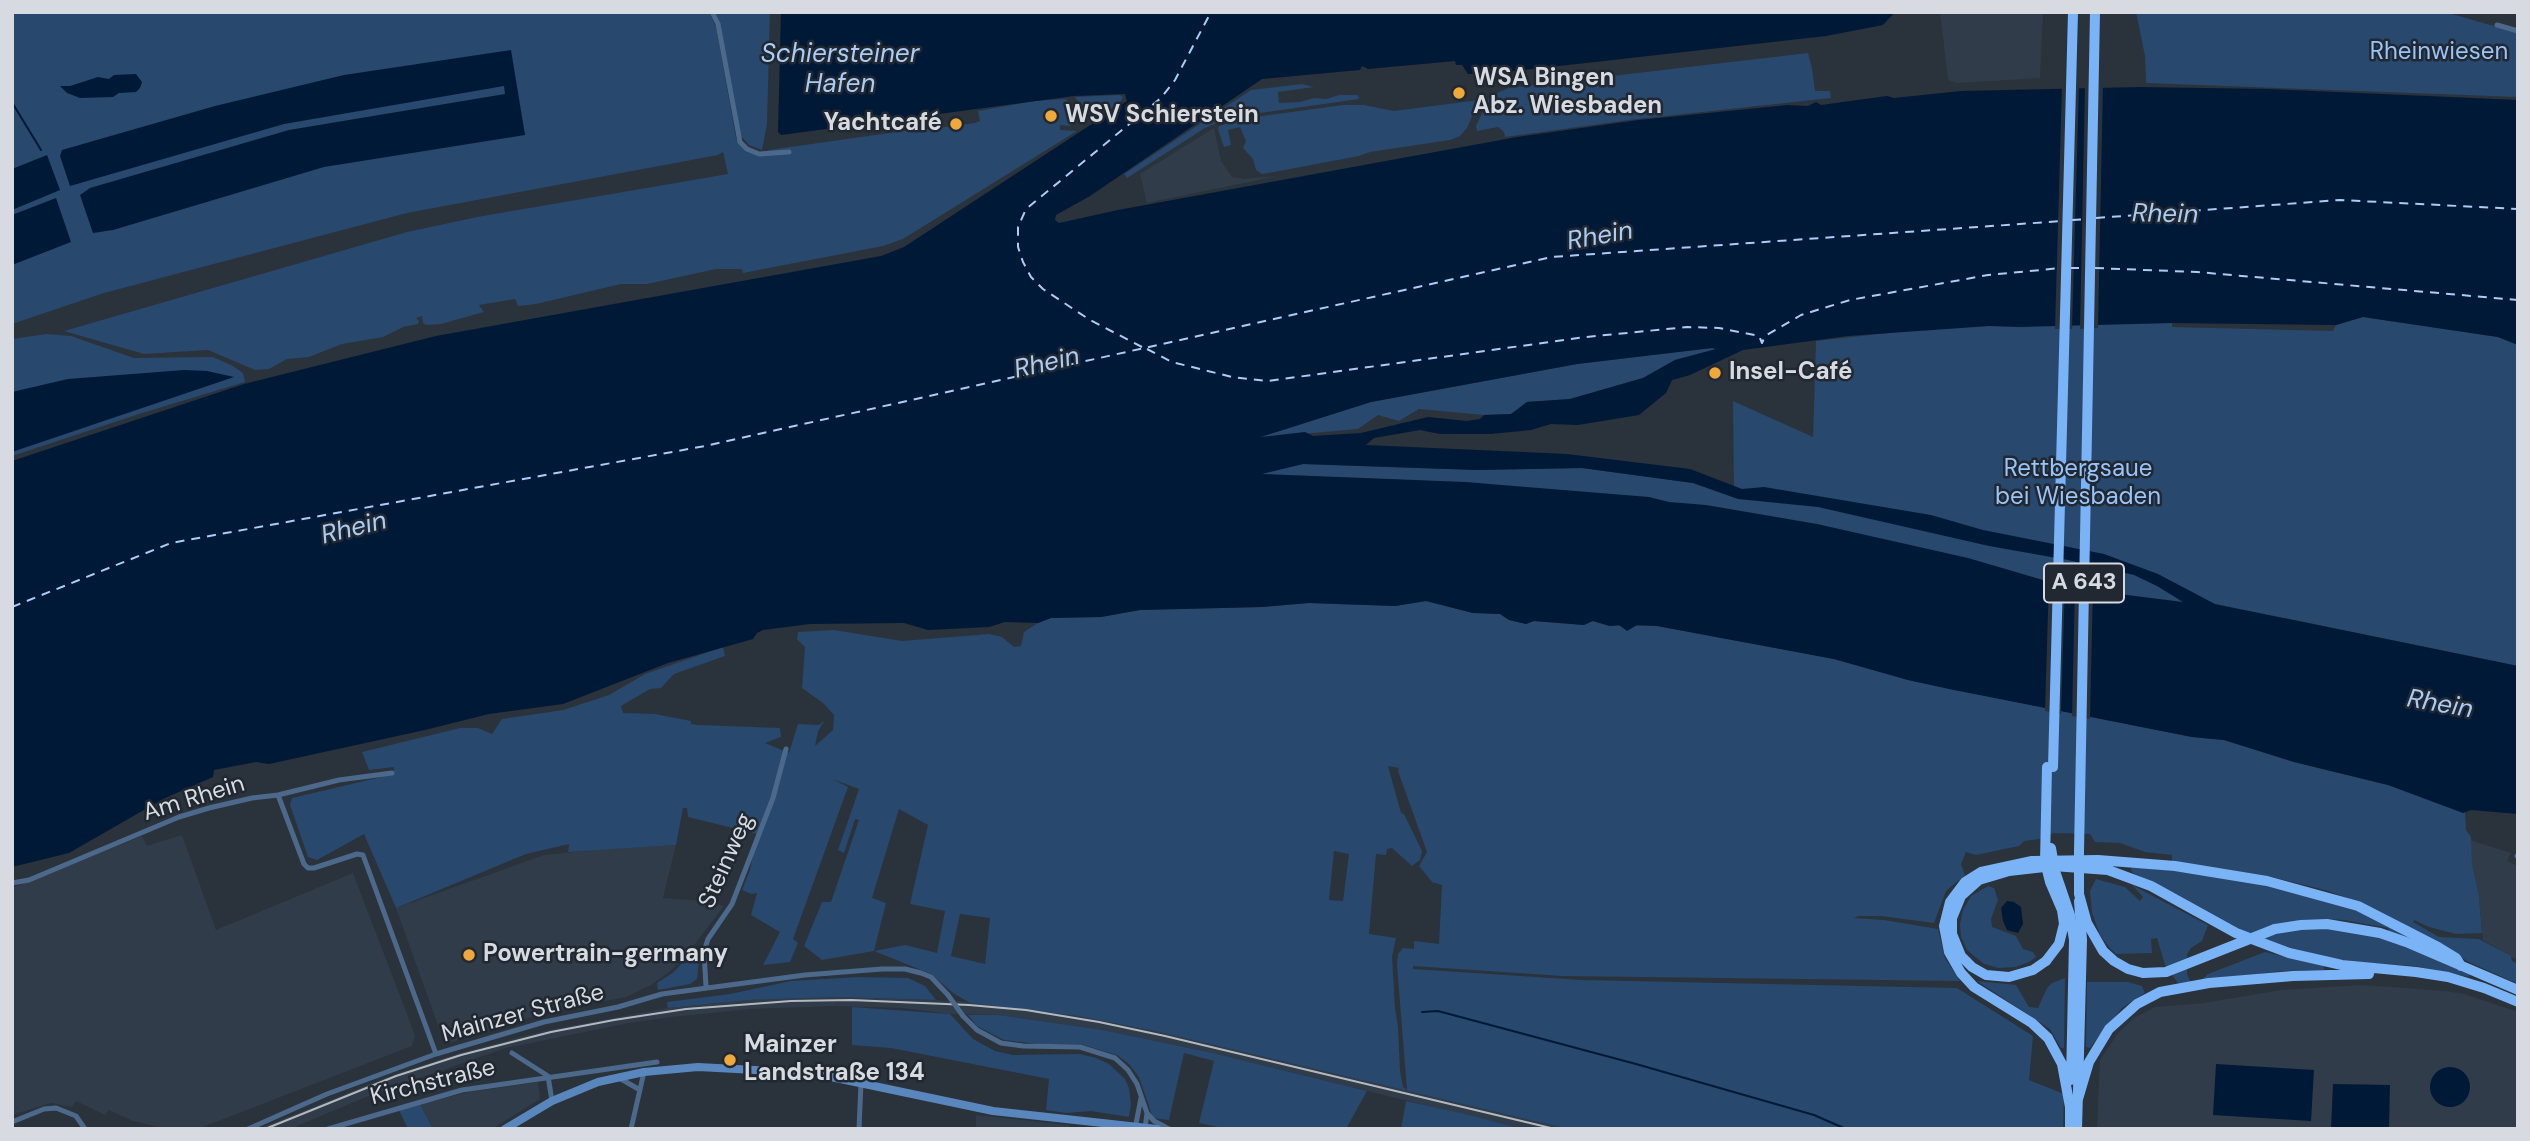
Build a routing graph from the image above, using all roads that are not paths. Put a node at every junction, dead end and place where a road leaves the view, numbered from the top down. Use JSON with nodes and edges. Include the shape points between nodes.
{"nodes":[{"id":1,"x":712,"y":12,"type":"edge"},
{"id":2,"x":2073,"y":12,"type":"edge"},
{"id":3,"x":2095,"y":12,"type":"edge"},
{"id":4,"x":2497,"y":25,"type":"dead end"},
{"id":5,"x":2518,"y":31,"type":"edge"},
{"id":6,"x":789,"y":152,"type":"dead end"},
{"id":7,"x":2061,"y":485,"type":"junction"},
{"id":8,"x":786,"y":749,"type":"dead end"},
{"id":9,"x":392,"y":773,"type":"dead end"},
{"id":10,"x":278,"y":795,"type":"junction"},
{"id":11,"x":2017,"y":866,"type":"junction"},
{"id":12,"x":12,"y":883,"type":"edge"},
{"id":13,"x":2079,"y":894,"type":"junction"},
{"id":14,"x":2461,"y":965,"type":"junction"},
{"id":15,"x":2443,"y":976,"type":"junction"},
{"id":16,"x":706,"y":987,"type":"junction"},
{"id":17,"x":2518,"y":990,"type":"edge"},
{"id":18,"x":2518,"y":1002,"type":"edge"},
{"id":19,"x":512,"y":1053,"type":"dead end"},
{"id":20,"x":436,"y":1054,"type":"junction"},
{"id":21,"x":657,"y":1062,"type":"dead end"},
{"id":22,"x":644,"y":1072,"type":"junction"},
{"id":23,"x":548,"y":1076,"type":"junction"},
{"id":24,"x":614,"y":1078,"type":"junction"},
{"id":25,"x":861,"y":1083,"type":"junction"},
{"id":26,"x":640,"y":1090,"type":"junction"},
{"id":27,"x":1141,"y":1098,"type":"junction"},
{"id":28,"x":552,"y":1101,"type":"junction"},
{"id":29,"x":2074,"y":1103,"type":"junction"},
{"id":30,"x":1147,"y":1112,"type":"junction"},
{"id":31,"x":12,"y":1122,"type":"edge"},
{"id":32,"x":1116,"y":1127,"type":"edge"},
{"id":33,"x":1135,"y":1128,"type":"edge"},
{"id":34,"x":1145,"y":1128,"type":"edge"},
{"id":35,"x":85,"y":1129,"type":"edge"},
{"id":36,"x":248,"y":1129,"type":"edge"},
{"id":37,"x":328,"y":1129,"type":"edge"},
{"id":38,"x":505,"y":1129,"type":"edge"},
{"id":39,"x":631,"y":1129,"type":"edge"},
{"id":40,"x":859,"y":1129,"type":"edge"},
{"id":41,"x":1157,"y":1129,"type":"edge"},
{"id":42,"x":1169,"y":1129,"type":"edge"},
{"id":43,"x":2070,"y":1129,"type":"edge"},
{"id":44,"x":2077,"y":1129,"type":"edge"}],
"edges":[{"from":1,"to":6,"type":"street","via":[[740,142],[759,154]]},
{"from":2,"to":7,"type":"highway","number":"A 643"},
{"from":3,"to":13,"type":"highway","number":"A 643","bridge":true},
{"from":4,"to":5,"type":"street"},
{"from":7,"to":11,"type":"highway","bridge":true,"via":[[2055,510],[2045,847],[2063,931],[2055,950],[2039,967],[2017,976],[1993,977],[1972,967],[1956,949],[1954,910],[1972,885]]},
{"from":7,"to":29,"type":"highway","number":"A 643","bridge":true,"via":[[2051,847],[2073,931]]},
{"from":8,"to":16,"type":"street","name":"Steinweg","via":[[773,798],[733,904],[708,939]]},
{"from":9,"to":10,"type":"street","name":"Am Rhein"},
{"from":10,"to":12,"type":"street","name":"Am Rhein","via":[[179,817]]},
{"from":10,"to":20,"type":"street","via":[[308,868],[363,855]]},
{"from":11,"to":14,"type":"highway","via":[[2065,859],[2140,863],[2276,883],[2368,911],[2452,955]]},
{"from":11,"to":15,"type":"highway","via":[[2118,872],[2236,933],[2288,953],[2342,965]]},
{"from":11,"to":29,"type":"highway","via":[[1970,878],[1956,891],[1944,933],[1955,964],[1969,982],[2048,1038]]},
{"from":13,"to":14,"type":"highway","bridge":true,"via":[[2087,923],[2103,951],[2121,965],[2143,973],[2173,970],[2275,929],[2314,924],[2354,927]]},
{"from":13,"to":29,"type":"highway","number":"A 643","bridge":true,"via":[[2082,940]]},
{"from":14,"to":17,"type":"highway"},
{"from":15,"to":18,"type":"highway"},
{"from":15,"to":29,"type":"highway","via":[[2328,974],[2209,983],[2160,992],[2127,1011],[2109,1029],[2094,1050]]},
{"from":16,"to":20,"type":"street","name":"Mainzer Straße","via":[[544,1022]]},
{"from":16,"to":27,"type":"street","name":"Mainzer Straße","bridge":true,"via":[[805,975],[905,970],[930,977],[977,1030],[1001,1043],[1080,1047],[1108,1055],[1133,1076]]},
{"from":19,"to":23,"type":"street","name":"Kirchstraße"},
{"from":20,"to":36,"type":"street","name":"Mainzer Straße"},
{"from":21,"to":23,"type":"street","name":"Kirchstraße"},
{"from":22,"to":24,"type":"main road"},
{"from":22,"to":25,"type":"main road","via":[[749,1068]]},
{"from":22,"to":26,"type":"street"},
{"from":23,"to":28,"type":"street"},
{"from":23,"to":37,"type":"street","name":"Kirchstraße","via":[[462,1090]]},
{"from":24,"to":26,"type":"street"},
{"from":24,"to":28,"type":"main road"},
{"from":25,"to":32,"type":"main road","via":[[992,1111]]},
{"from":25,"to":40,"type":"street"},
{"from":26,"to":39,"type":"street"},
{"from":27,"to":30,"type":"street","name":"Mainzer Straße"},
{"from":27,"to":33,"type":"street"},
{"from":28,"to":38,"type":"main road"},
{"from":29,"to":43,"type":"highway","number":"A 643"},
{"from":29,"to":44,"type":"highway","number":"A 643"},
{"from":30,"to":34,"type":"street"},
{"from":30,"to":42,"type":"street"},
{"from":31,"to":35,"type":"street","via":[[56,1108],[76,1116]]},
{"from":32,"to":33,"type":"main road"},
{"from":33,"to":34,"type":"main road"},
{"from":34,"to":41,"type":"main road"}]}
